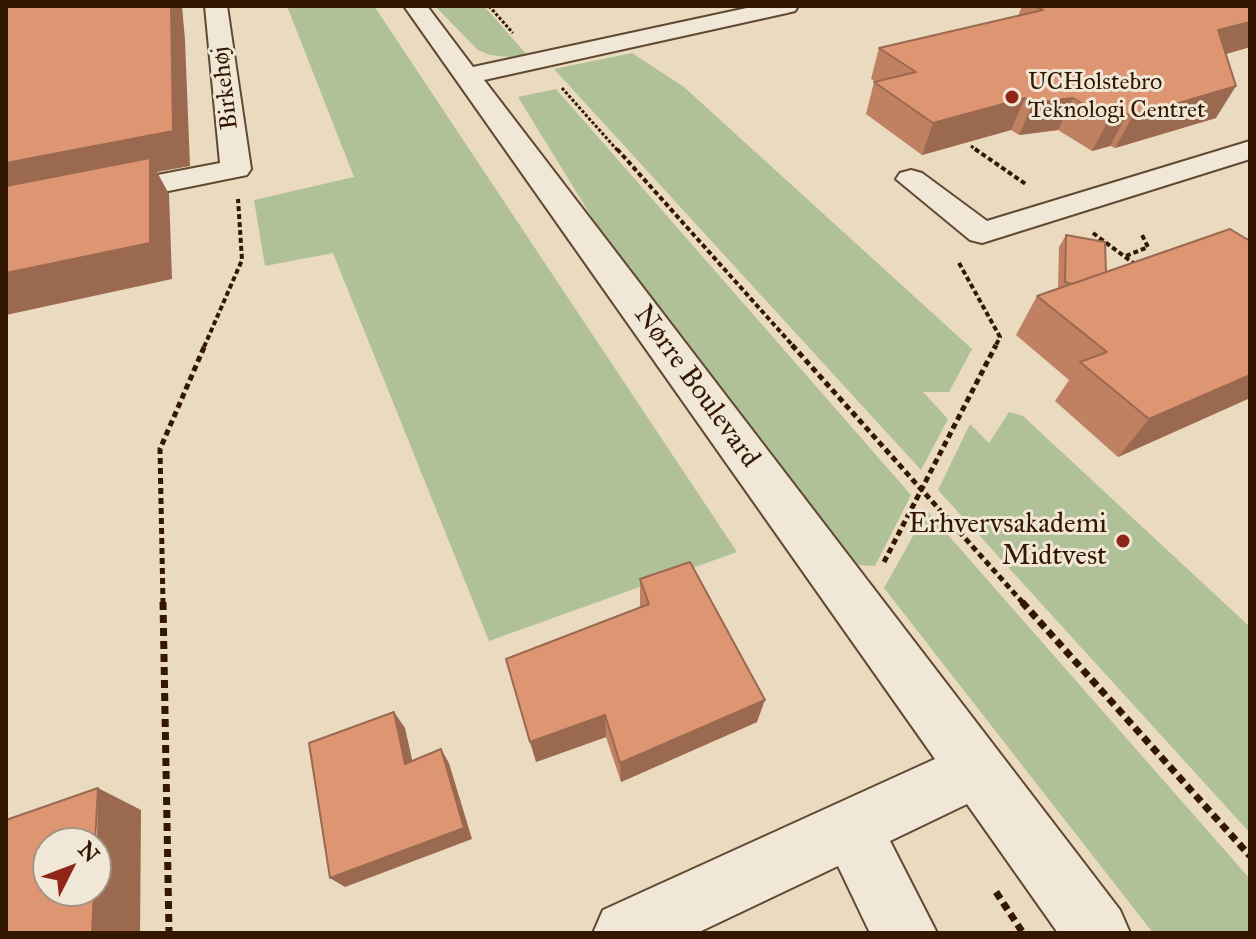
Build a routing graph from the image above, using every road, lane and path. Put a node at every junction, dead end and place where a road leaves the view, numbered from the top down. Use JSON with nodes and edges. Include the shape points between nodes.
{"nodes":[{"id":1,"x":216,"y":6,"type":"edge"},
{"id":2,"x":415,"y":6,"type":"edge"},
{"id":3,"x":489,"y":6,"type":"edge"},
{"id":4,"x":787,"y":6,"type":"edge"},
{"id":5,"x":537,"y":60,"type":"junction"},
{"id":6,"x":467,"y":76,"type":"junction"},
{"id":7,"x":1247,"y":154,"type":"edge"},
{"id":8,"x":236,"y":169,"type":"junction"},
{"id":9,"x":911,"y":179,"type":"dead end"},
{"id":10,"x":6,"y":214,"type":"edge"},
{"id":11,"x":982,"y":233,"type":"junction"},
{"id":12,"x":1142,"y":235,"type":"dead end"},
{"id":13,"x":1125,"y":257,"type":"dead end"},
{"id":14,"x":922,"y":487,"type":"junction"},
{"id":15,"x":859,"y":609,"type":"junction"},
{"id":16,"x":977,"y":769,"type":"junction"},
{"id":17,"x":851,"y":828,"type":"junction"},
{"id":18,"x":1250,"y":856,"type":"edge"},
{"id":19,"x":169,"y":933,"type":"edge"},
{"id":20,"x":626,"y":933,"type":"edge"},
{"id":21,"x":904,"y":933,"type":"edge"},
{"id":22,"x":1097,"y":933,"type":"edge"}],
"edges":[{"from":1,"to":8,"type":"street","name":"Birkehøj"},
{"from":2,"to":6,"type":"street","name":"Nørre Boulevard"},
{"from":3,"to":5,"type":"path"},
{"from":4,"to":5,"type":"street"},
{"from":5,"to":6,"type":"street"},
{"from":5,"to":14,"type":"path"},
{"from":6,"to":15,"type":"street","name":"Nørre Boulevard"},
{"from":7,"to":11,"type":"street"},
{"from":8,"to":10,"type":"street"},
{"from":8,"to":19,"type":"path","via":[[242,260],[160,449]]},
{"from":9,"to":11,"type":"street"},
{"from":11,"to":14,"type":"path","via":[[957,246],[959,262],[1000,337]]},
{"from":12,"to":13,"type":"path","via":[[1148,247]]},
{"from":14,"to":15,"type":"path"},
{"from":14,"to":18,"type":"path"},
{"from":15,"to":16,"type":"street","name":"Nørre Boulevard"},
{"from":16,"to":17,"type":"street"},
{"from":16,"to":22,"type":"street","name":"Nørre Boulevard"},
{"from":17,"to":20,"type":"street"},
{"from":17,"to":21,"type":"street"}]}
